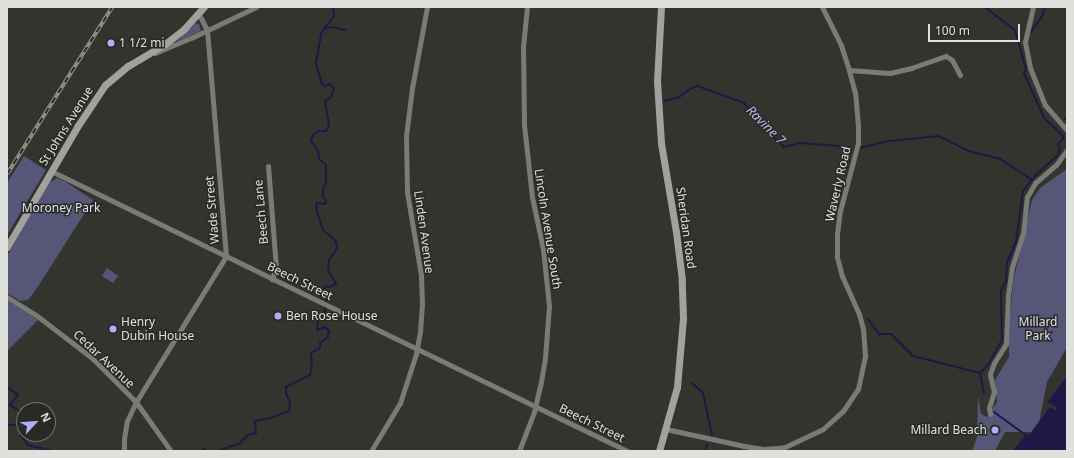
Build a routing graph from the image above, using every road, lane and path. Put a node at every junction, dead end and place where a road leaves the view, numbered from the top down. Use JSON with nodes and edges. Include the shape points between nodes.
{"nodes":[{"id":1,"x":204,"y":7,"type":"edge"},
{"id":2,"x":256,"y":7,"type":"edge"},
{"id":3,"x":427,"y":7,"type":"edge"},
{"id":4,"x":527,"y":7,"type":"edge"},
{"id":5,"x":662,"y":7,"type":"edge"},
{"id":6,"x":822,"y":7,"type":"edge"},
{"id":7,"x":1033,"y":7,"type":"edge"},
{"id":8,"x":198,"y":14,"type":"junction"},
{"id":9,"x":207,"y":30,"type":"junction"},
{"id":10,"x":144,"y":57,"type":"junction"},
{"id":11,"x":849,"y":70,"type":"junction"},
{"id":12,"x":960,"y":75,"type":"dead end"},
{"id":13,"x":1067,"y":130,"type":"edge"},
{"id":14,"x":1067,"y":150,"type":"edge"},
{"id":15,"x":268,"y":166,"type":"dead end"},
{"id":16,"x":51,"y":171,"type":"junction"},
{"id":17,"x":7,"y":247,"type":"edge"},
{"id":18,"x":226,"y":256,"type":"junction"},
{"id":19,"x":272,"y":279,"type":"junction"},
{"id":20,"x":7,"y":297,"type":"edge"},
{"id":21,"x":417,"y":348,"type":"junction"},
{"id":22,"x":136,"y":402,"type":"junction"},
{"id":23,"x":536,"y":406,"type":"junction"},
{"id":24,"x":990,"y":414,"type":"dead end"},
{"id":25,"x":666,"y":429,"type":"junction"},
{"id":26,"x":124,"y":451,"type":"edge"},
{"id":27,"x":171,"y":451,"type":"edge"},
{"id":28,"x":371,"y":451,"type":"edge"},
{"id":29,"x":519,"y":451,"type":"edge"},
{"id":30,"x":627,"y":451,"type":"edge"},
{"id":31,"x":659,"y":451,"type":"edge"}],
"edges":[{"from":1,"to":8,"type":"street","name":"St Johns Avenue"},
{"from":2,"to":9,"type":"street"},
{"from":3,"to":21,"type":"street","name":"Linden Avenue","via":[[406,136],[407,192],[421,276],[422,305]]},
{"from":4,"to":23,"type":"street","name":"Lincoln Avenue South","via":[[523,48],[524,125],[532,197],[544,253],[549,306],[545,358]]},
{"from":5,"to":25,"type":"street","name":"Sheridan Road","via":[[657,81],[661,143],[676,232],[682,280],[683,318],[677,387]]},
{"from":6,"to":11,"type":"street","name":"Waverly Road","via":[[841,44]]},
{"from":7,"to":13,"type":"street","via":[[1025,34],[1028,60],[1045,105]]},
{"from":8,"to":9,"type":"street","name":"Wade Street"},
{"from":8,"to":10,"type":"street","name":"St Johns Avenue","via":[[165,44]]},
{"from":9,"to":10,"type":"street"},
{"from":9,"to":18,"type":"street","name":"Wade Street"},
{"from":10,"to":16,"type":"street","name":"St Johns Avenue","via":[[114,76],[101,91]]},
{"from":11,"to":12,"type":"street","via":[[890,73],[946,56],[952,60]]},
{"from":11,"to":25,"type":"street","name":"Waverly Road","via":[[858,126],[858,143],[840,211],[837,234],[842,276],[859,314],[865,346],[858,389],[843,411],[823,429],[785,447],[764,449],[744,446]]},
{"from":14,"to":24,"type":"street","via":[[1056,165],[1035,183],[1027,197],[1023,234],[1012,267],[1008,294],[1006,344],[990,374],[994,392],[989,408]]},
{"from":15,"to":19,"type":"street","name":"Beech Lane","via":[[276,267]]},
{"from":16,"to":17,"type":"street","name":"St Johns Avenue"},
{"from":16,"to":18,"type":"street","name":"Beech Street"},
{"from":18,"to":19,"type":"street","name":"Beech Street"},
{"from":18,"to":22,"type":"street","name":"Wade Street"},
{"from":19,"to":21,"type":"street","name":"Beech Street"},
{"from":20,"to":22,"type":"street","name":"Cedar Avenue","via":[[77,345]]},
{"from":21,"to":23,"type":"street","name":"Beech Street"},
{"from":21,"to":28,"type":"street","name":"Linden Avenue","via":[[400,403]]},
{"from":22,"to":26,"type":"street","name":"Wade Street","via":[[127,421]]},
{"from":22,"to":27,"type":"street","name":"Cedar Avenue"},
{"from":23,"to":29,"type":"street","name":"Lincoln Avenue South"},
{"from":23,"to":30,"type":"street","name":"Beech Street"},
{"from":25,"to":31,"type":"street","name":"Sheridan Road"}]}
